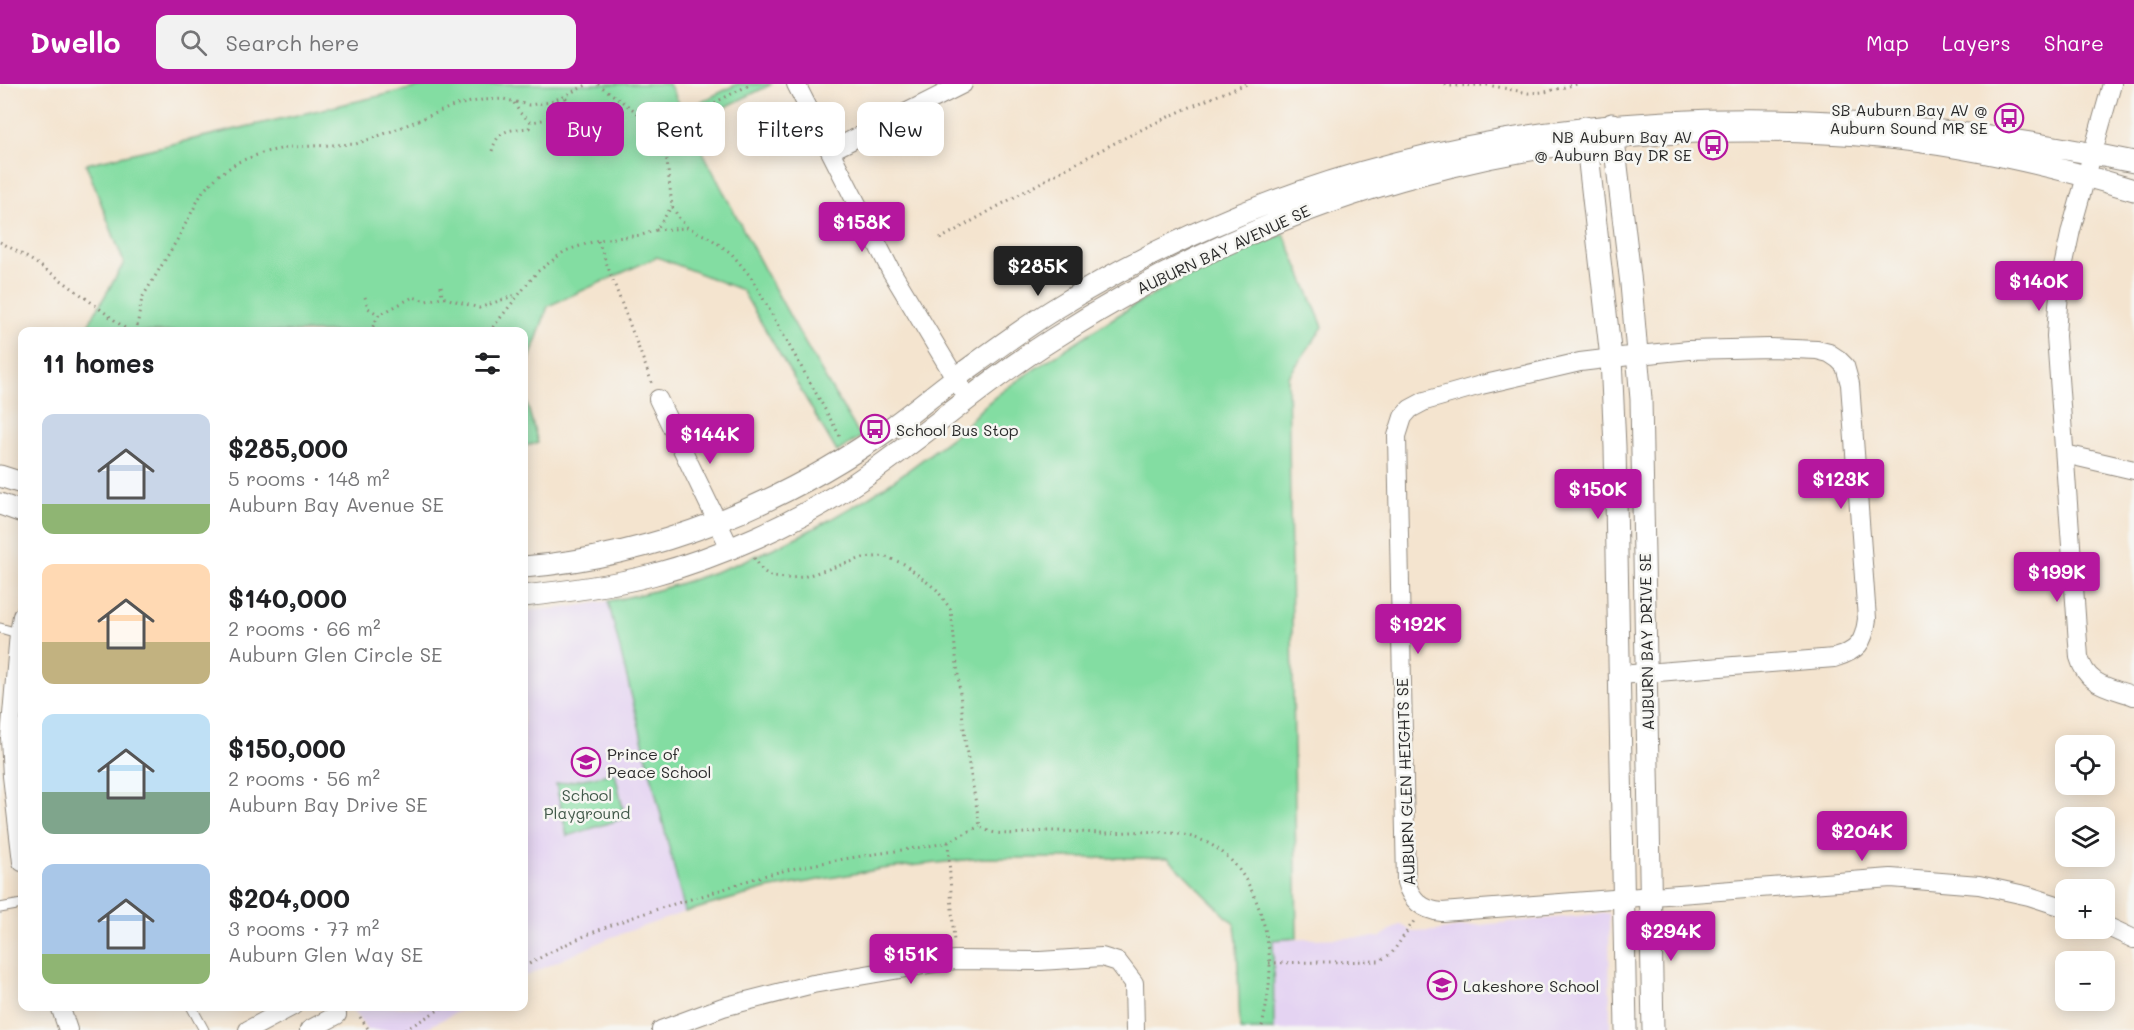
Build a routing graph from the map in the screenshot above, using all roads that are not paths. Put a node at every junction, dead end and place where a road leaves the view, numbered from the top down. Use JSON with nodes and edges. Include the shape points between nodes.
{"nodes":[{"id":1,"x":796,"y":84,"type":"edge"},
{"id":2,"x":963,"y":84,"type":"edge"},
{"id":3,"x":2112,"y":84,"type":"edge"},
{"id":4,"x":805,"y":102,"type":"edge"},
{"id":5,"x":1610,"y":111,"type":"junction"},
{"id":6,"x":1583,"y":115,"type":"junction"},
{"id":7,"x":1614,"y":138,"type":"junction"},
{"id":8,"x":1587,"y":141,"type":"junction"},
{"id":9,"x":845,"y":143,"type":"edge"},
{"id":10,"x":2094,"y":150,"type":"junction"},
{"id":11,"x":833,"y":156,"type":"edge"},
{"id":12,"x":2134,"y":162,"type":"edge"},
{"id":13,"x":2086,"y":176,"type":"junction"},
{"id":14,"x":2134,"y":190,"type":"edge"},
{"id":15,"x":1638,"y":355,"type":"junction"},
{"id":16,"x":1611,"y":358,"type":"junction"},
{"id":17,"x":955,"y":378,"type":"junction"},
{"id":18,"x":658,"y":399,"type":"road end"},
{"id":19,"x":968,"y":399,"type":"junction"},
{"id":20,"x":2065,"y":454,"type":"junction"},
{"id":21,"x":2134,"y":471,"type":"edge"},
{"id":22,"x":0,"y":476,"type":"edge"},
{"id":23,"x":18,"y":482,"type":"edge"},
{"id":24,"x":0,"y":504,"type":"edge"},
{"id":25,"x":18,"y":511,"type":"edge"},
{"id":26,"x":717,"y":522,"type":"junction"},
{"id":27,"x":730,"y":548,"type":"junction"},
{"id":28,"x":528,"y":566,"type":"edge"},
{"id":29,"x":528,"y":596,"type":"edge"},
{"id":30,"x":0,"y":628,"type":"edge"},
{"id":31,"x":18,"y":628,"type":"edge"},
{"id":32,"x":18,"y":648,"type":"edge"},
{"id":33,"x":1647,"y":672,"type":"junction"},
{"id":34,"x":1620,"y":675,"type":"junction"},
{"id":35,"x":2134,"y":696,"type":"edge"},
{"id":36,"x":5,"y":737,"type":"edge"},
{"id":37,"x":18,"y":828,"type":"edge"},
{"id":38,"x":1650,"y":895,"type":"junction"},
{"id":39,"x":1623,"y":897,"type":"junction"},
{"id":40,"x":2055,"y":904,"type":"edge"},
{"id":41,"x":18,"y":905,"type":"edge"},
{"id":42,"x":0,"y":908,"type":"edge"},
{"id":43,"x":2115,"y":930,"type":"edge"},
{"id":44,"x":2134,"y":939,"type":"edge"},
{"id":45,"x":62,"y":1011,"type":"edge"},
{"id":46,"x":194,"y":1011,"type":"edge"},
{"id":47,"x":284,"y":1011,"type":"edge"},
{"id":48,"x":338,"y":1017,"type":"edge"},
{"id":49,"x":68,"y":1030,"type":"edge"},
{"id":50,"x":204,"y":1030,"type":"edge"},
{"id":51,"x":248,"y":1030,"type":"edge"},
{"id":52,"x":309,"y":1030,"type":"edge"},
{"id":53,"x":661,"y":1030,"type":"edge"},
{"id":54,"x":1134,"y":1030,"type":"edge"},
{"id":55,"x":1626,"y":1030,"type":"edge"},
{"id":56,"x":1653,"y":1030,"type":"edge"}],
"edges":[{"from":1,"to":4,"type":"street"},
{"from":2,"to":9,"type":"street"},
{"from":3,"to":10,"type":"street"},
{"from":5,"to":6,"type":"street","name":"AUBURN BAY AVENUE SE"},
{"from":5,"to":7,"type":"street","name":"AUBURN BAY DRIVE SE"},
{"from":5,"to":10,"type":"street","name":"AUBURN BAY AVENUE SE","via":[[1731,103],[1883,110],[1964,121]]},
{"from":6,"to":8,"type":"street","name":"AUBURN BAY DRIVE SE"},
{"from":6,"to":17,"type":"street","name":"AUBURN BAY AVENUE SE","via":[[1433,144],[1325,177],[1248,207],[1165,245],[1052,311]]},
{"from":7,"to":8,"type":"street","name":"AUBURN BAY AVENUE SE"},
{"from":7,"to":13,"type":"street","name":"AUBURN BAY AVENUE SE","via":[[1749,131],[1884,137],[1959,148]]},
{"from":7,"to":15,"type":"street","name":"AUBURN BAY DRIVE SE"},
{"from":8,"to":16,"type":"street","name":"AUBURN BAY DRIVE SE"},
{"from":8,"to":19,"type":"street","name":"AUBURN BAY AVENUE SE","via":[[1441,168],[1316,206],[1253,231],[1132,290],[1049,341]]},
{"from":10,"to":12,"type":"street","name":"AUBURN BAY AVENUE SE"},
{"from":10,"to":13,"type":"street"},
{"from":11,"to":17,"type":"street","via":[[890,269]]},
{"from":13,"to":14,"type":"street","name":"AUBURN BAY AVENUE SE"},
{"from":13,"to":20,"type":"street","via":[[2061,272],[2058,305],[2056,336]]},
{"from":15,"to":16,"type":"street","name":"AUBURN GLEN HEIGHTS SE"},
{"from":15,"to":33,"type":"street","name":"AUBURN BAY DRIVE SE"},
{"from":15,"to":33,"type":"street","name":"AUBURN GLEN HEIGHTS SE","via":[[1770,348],[1817,350],[1829,353],[1845,366],[1850,384],[1867,619],[1859,645],[1834,658]]},
{"from":16,"to":34,"type":"street","name":"AUBURN BAY DRIVE SE"},
{"from":16,"to":39,"type":"street","name":"AUBURN GLEN HEIGHTS SE","via":[[1481,385],[1425,401],[1403,417],[1397,436],[1400,657],[1406,882],[1417,903],[1442,912]]},
{"from":17,"to":19,"type":"street"},
{"from":17,"to":26,"type":"street","name":"AUBURN BAY AVENUE SE","via":[[892,427],[833,465],[771,500]]},
{"from":18,"to":26,"type":"street"},
{"from":19,"to":27,"type":"street","name":"AUBURN BAY AVENUE SE","via":[[853,485],[790,521]]},
{"from":20,"to":21,"type":"street"},
{"from":20,"to":35,"type":"street","via":[[2082,667],[2092,680]]},
{"from":22,"to":23,"type":"street"},
{"from":24,"to":25,"type":"street"},
{"from":26,"to":27,"type":"street"},
{"from":26,"to":28,"type":"street","name":"AUBURN BAY AVENUE SE","via":[[615,553]]},
{"from":27,"to":29,"type":"street","name":"AUBURN BAY AVENUE SE","via":[[654,574],[582,590]]},
{"from":30,"to":31,"type":"lane"},
{"from":32,"to":36,"type":"street"},
{"from":33,"to":34,"type":"street"},
{"from":33,"to":38,"type":"street","name":"AUBURN BAY DRIVE SE"},
{"from":34,"to":39,"type":"street","name":"AUBURN BAY DRIVE SE"},
{"from":36,"to":37,"type":"street"},
{"from":38,"to":39,"type":"street","name":"AUBURN GLEN HEIGHTS SE"},
{"from":38,"to":40,"type":"street","name":"AUBURN GLEN HEIGHTS SE","via":[[1891,878],[1979,885]]},
{"from":38,"to":56,"type":"street","name":"AUBURN BAY DRIVE SE"},
{"from":39,"to":55,"type":"street","name":"AUBURN BAY DRIVE SE"},
{"from":41,"to":42,"type":"lane"},
{"from":43,"to":44,"type":"street"},
{"from":45,"to":49,"type":"street"},
{"from":46,"to":50,"type":"lane"},
{"from":47,"to":51,"type":"street"},
{"from":48,"to":52,"type":"street"},
{"from":53,"to":54,"type":"street","via":[[723,1007],[813,984],[955,960],[1101,957],[1118,962],[1134,983]]}]}
